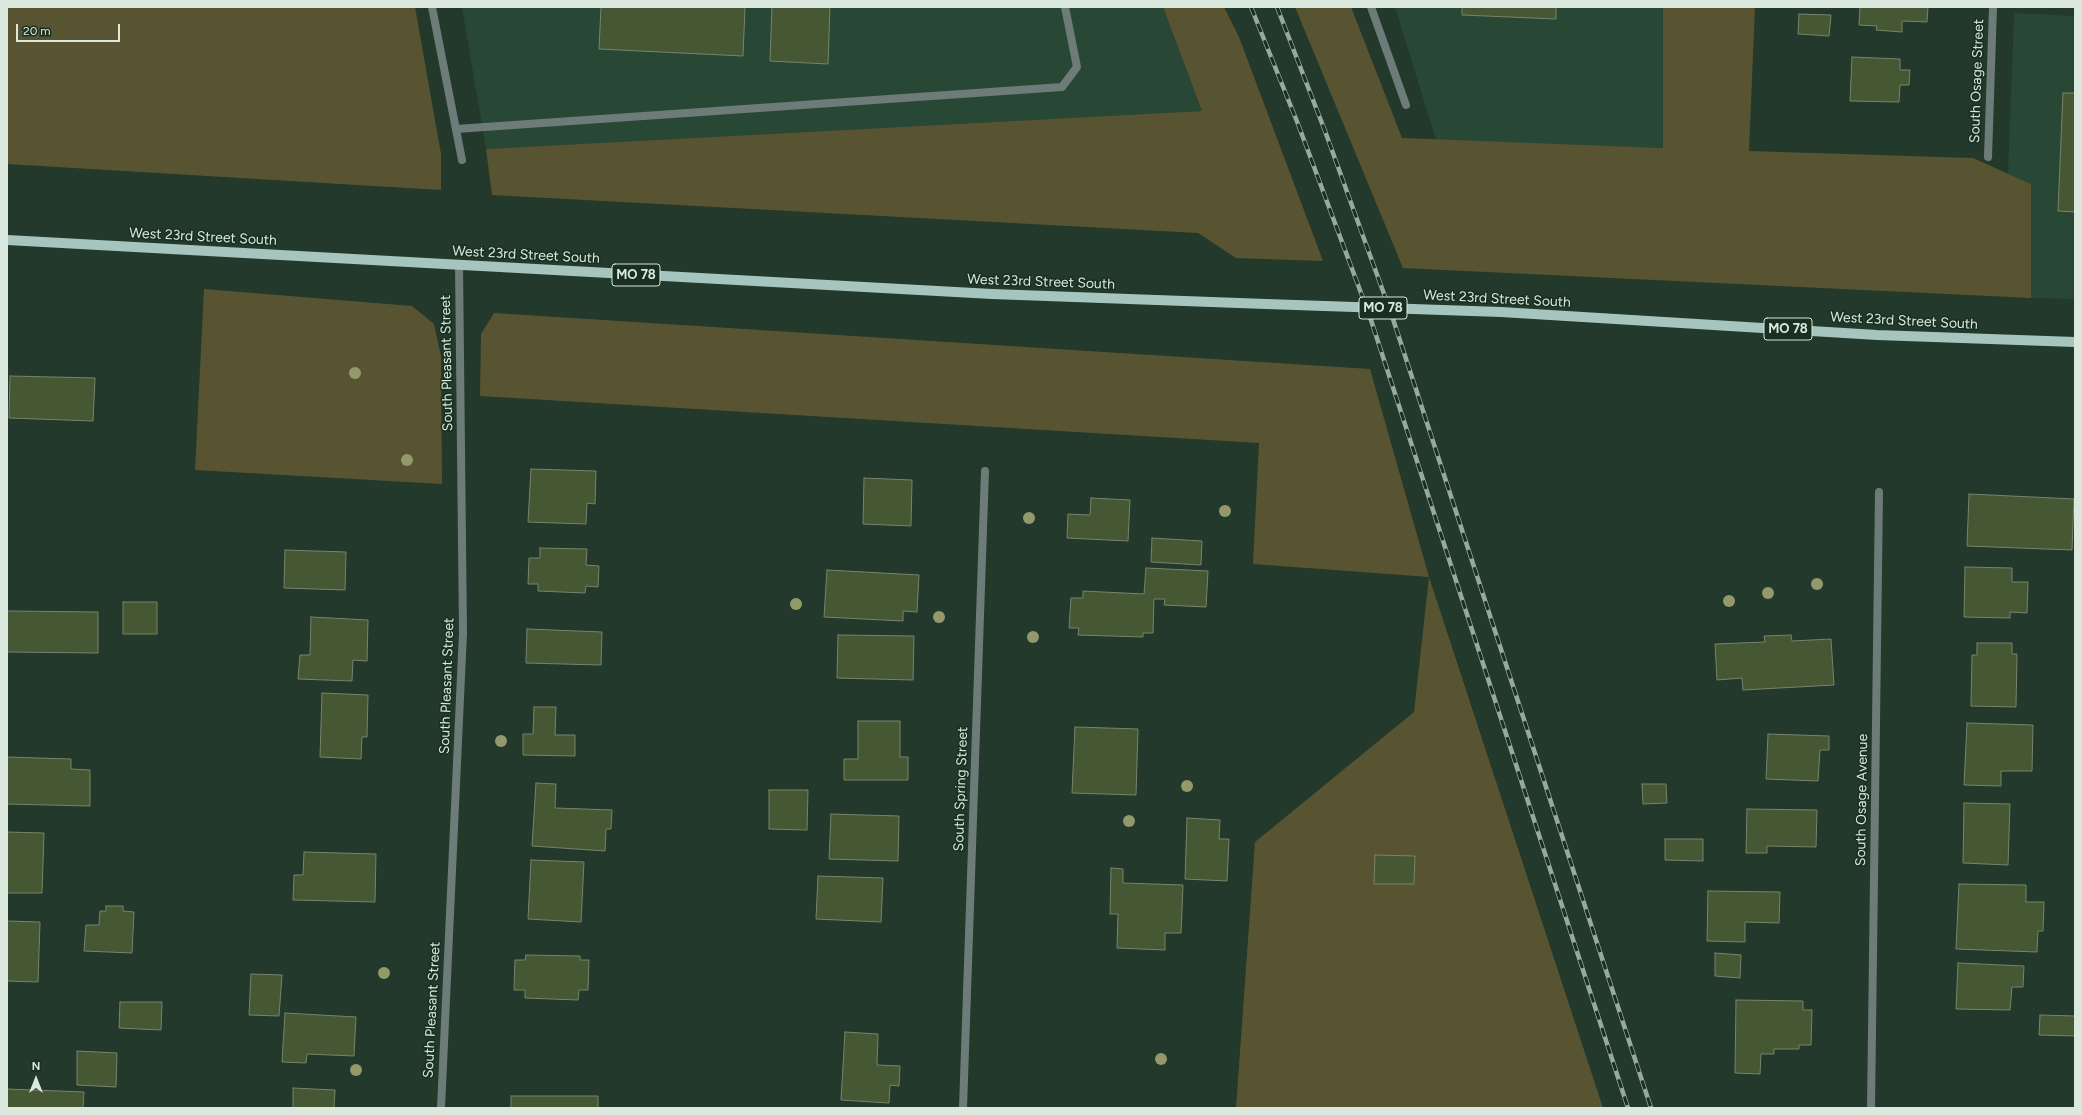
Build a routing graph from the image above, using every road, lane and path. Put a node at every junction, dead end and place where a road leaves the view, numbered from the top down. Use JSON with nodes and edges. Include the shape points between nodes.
{"nodes":[{"id":1,"x":432,"y":7,"type":"edge"},
{"id":2,"x":1065,"y":7,"type":"edge"},
{"id":3,"x":1371,"y":7,"type":"edge"},
{"id":4,"x":1993,"y":7,"type":"edge"},
{"id":5,"x":1406,"y":105,"type":"dead end"},
{"id":6,"x":456,"y":129,"type":"junction"},
{"id":7,"x":1988,"y":157,"type":"dead end"},
{"id":8,"x":462,"y":160,"type":"dead end"},
{"id":9,"x":7,"y":240,"type":"edge"},
{"id":10,"x":459,"y":265,"type":"junction"},
{"id":11,"x":2075,"y":342,"type":"edge"},
{"id":12,"x":985,"y":471,"type":"dead end"},
{"id":13,"x":1879,"y":492,"type":"dead end"},
{"id":14,"x":441,"y":1108,"type":"edge"},
{"id":15,"x":962,"y":1108,"type":"edge"},
{"id":16,"x":1871,"y":1108,"type":"edge"}],
"edges":[{"from":1,"to":6,"type":"street"},
{"from":2,"to":6,"type":"street","via":[[1077,67],[1062,88]]},
{"from":3,"to":5,"type":"street"},
{"from":4,"to":7,"type":"street","name":"South Osage Street"},
{"from":6,"to":8,"type":"street"},
{"from":9,"to":10,"type":"main road","name":"West 23rd Street South","number":"MO 78"},
{"from":10,"to":11,"type":"main road","name":"West 23rd Street South","number":"MO 78","bridge":true,"via":[[992,294],[1501,312],[1877,335]]},
{"from":10,"to":14,"type":"street","name":"South Pleasant Street","via":[[463,633]]},
{"from":12,"to":15,"type":"street","name":"South Spring Street"},
{"from":13,"to":16,"type":"street","name":"South Osage Avenue"}]}
